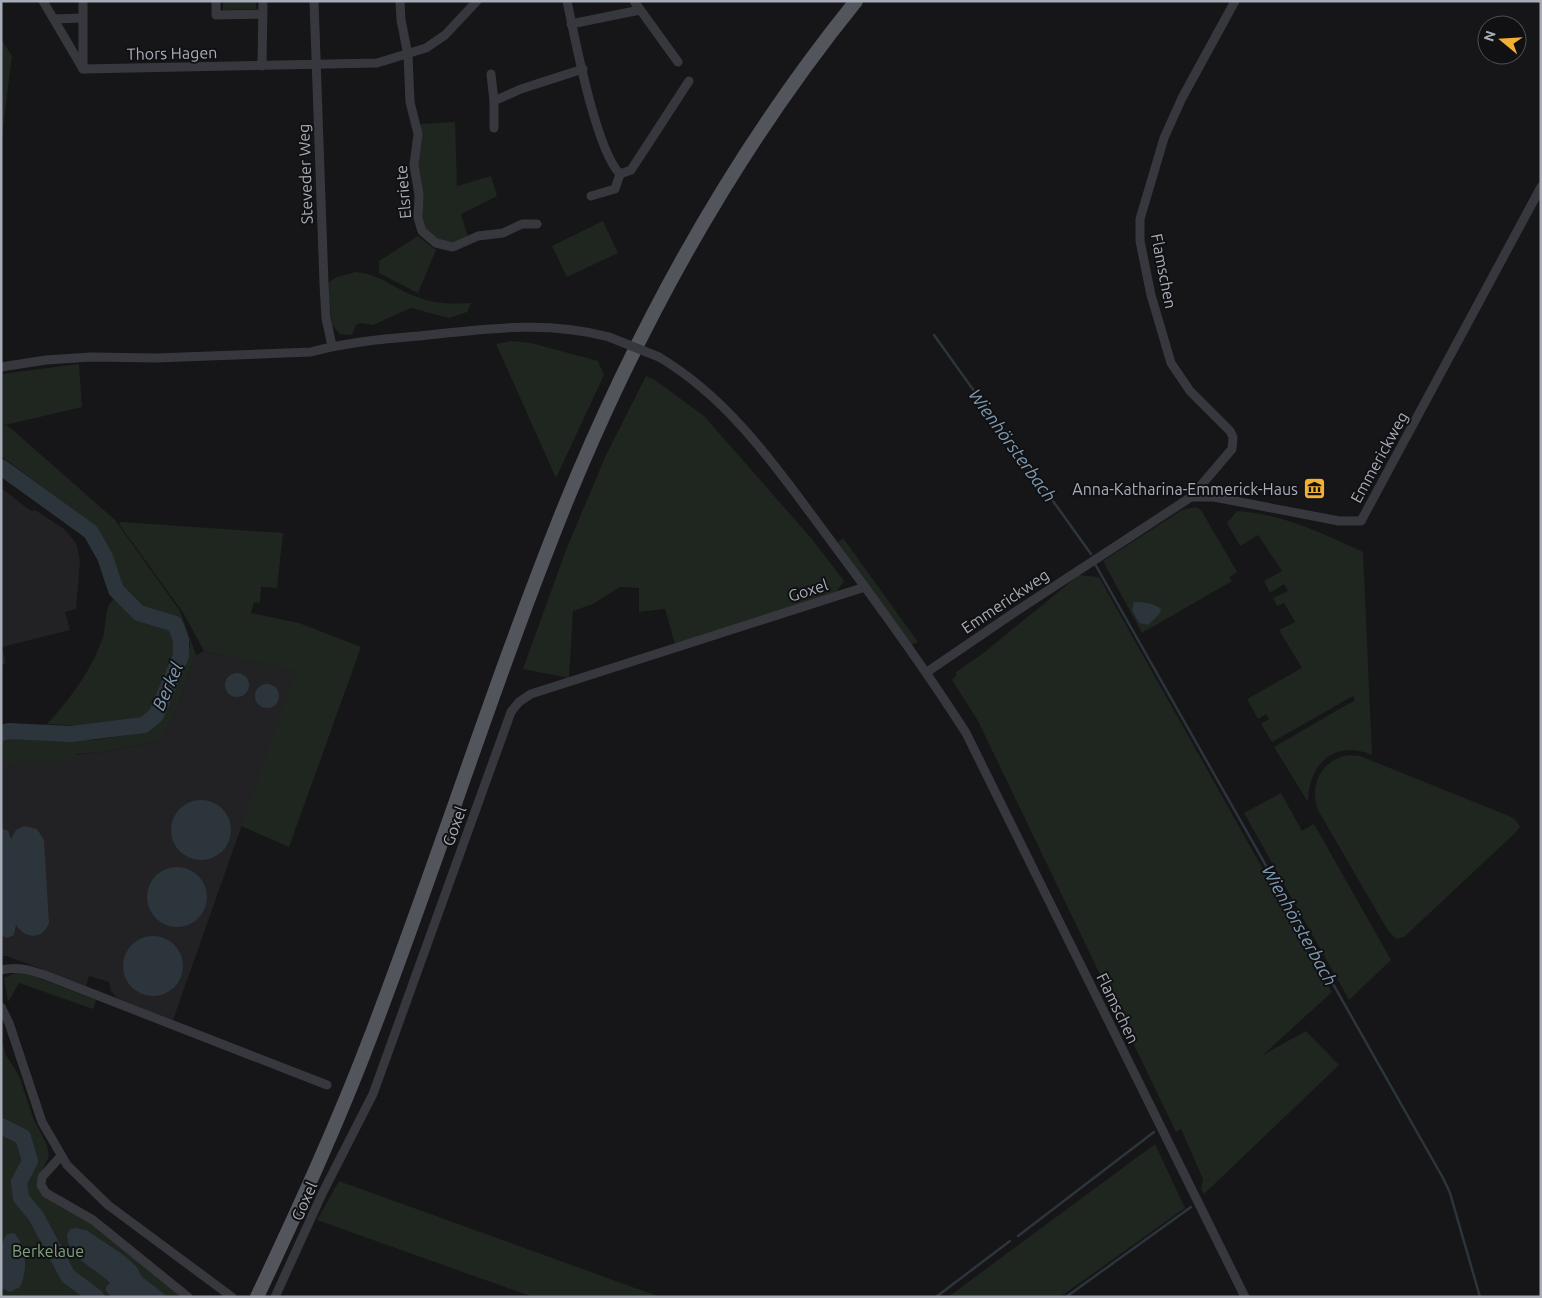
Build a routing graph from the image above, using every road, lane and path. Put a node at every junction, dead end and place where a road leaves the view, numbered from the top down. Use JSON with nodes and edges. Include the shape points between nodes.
{"nodes":[{"id":1,"x":43,"y":1,"type":"edge"},
{"id":2,"x":82,"y":1,"type":"edge"},
{"id":3,"x":216,"y":1,"type":"edge"},
{"id":4,"x":263,"y":1,"type":"edge"},
{"id":5,"x":314,"y":1,"type":"edge"},
{"id":6,"x":400,"y":1,"type":"edge"},
{"id":7,"x":477,"y":1,"type":"edge"},
{"id":8,"x":566,"y":1,"type":"edge"},
{"id":9,"x":634,"y":1,"type":"edge"},
{"id":10,"x":856,"y":1,"type":"edge"},
{"id":11,"x":1235,"y":1,"type":"edge"},
{"id":12,"x":640,"y":10,"type":"junction"},
{"id":13,"x":263,"y":14,"type":"junction"},
{"id":14,"x":82,"y":18,"type":"junction"},
{"id":15,"x":54,"y":19,"type":"junction"},
{"id":16,"x":571,"y":24,"type":"junction"},
{"id":17,"x":408,"y":55,"type":"junction"},
{"id":18,"x":678,"y":62,"type":"dead end"},
{"id":19,"x":262,"y":66,"type":"junction"},
{"id":20,"x":316,"y":66,"type":"junction"},
{"id":21,"x":83,"y":69,"type":"junction"},
{"id":22,"x":583,"y":69,"type":"junction"},
{"id":23,"x":491,"y":74,"type":"dead end"},
{"id":24,"x":689,"y":81,"type":"dead end"},
{"id":25,"x":494,"y":101,"type":"junction"},
{"id":26,"x":494,"y":128,"type":"dead end"},
{"id":27,"x":620,"y":174,"type":"junction"},
{"id":28,"x":1541,"y":187,"type":"edge"},
{"id":29,"x":591,"y":196,"type":"dead end"},
{"id":30,"x":537,"y":224,"type":"dead end"},
{"id":31,"x":332,"y":346,"type":"junction"},
{"id":32,"x":1,"y":367,"type":"edge"},
{"id":33,"x":1191,"y":497,"type":"junction"},
{"id":34,"x":865,"y":587,"type":"junction"},
{"id":35,"x":927,"y":672,"type":"junction"},
{"id":36,"x":1,"y":970,"type":"edge"},
{"id":37,"x":1,"y":1007,"type":"edge"},
{"id":38,"x":327,"y":1086,"type":"dead end"},
{"id":39,"x":61,"y":1156,"type":"junction"},
{"id":40,"x":230,"y":1295,"type":"edge"},
{"id":41,"x":188,"y":1297,"type":"edge"},
{"id":42,"x":257,"y":1297,"type":"edge"},
{"id":43,"x":275,"y":1297,"type":"edge"},
{"id":44,"x":1245,"y":1297,"type":"edge"}],
"edges":[{"from":1,"to":15,"type":"street"},
{"from":2,"to":14,"type":"street"},
{"from":3,"to":13,"type":"street","via":[[216,15]]},
{"from":4,"to":13,"type":"street"},
{"from":5,"to":20,"type":"street","name":"Steveder Weg"},
{"from":6,"to":17,"type":"street","name":"Elsriete"},
{"from":7,"to":17,"type":"street","name":"Thors Hagen","via":[[445,35]]},
{"from":8,"to":16,"type":"street"},
{"from":9,"to":12,"type":"street"},
{"from":10,"to":42,"type":"main road","via":[[766,123],[728,185],[653,317],[597,431],[517,628],[368,1044],[314,1175]]},
{"from":11,"to":33,"type":"street","name":"Flamschen","via":[[1164,138],[1140,219],[1140,241],[1151,295],[1171,363],[1190,391],[1233,437],[1232,448]]},
{"from":12,"to":16,"type":"street"},
{"from":12,"to":18,"type":"street"},
{"from":13,"to":19,"type":"street"},
{"from":14,"to":15,"type":"street"},
{"from":14,"to":21,"type":"street"},
{"from":15,"to":21,"type":"street"},
{"from":16,"to":22,"type":"street"},
{"from":17,"to":20,"type":"street","name":"Thors Hagen","via":[[377,63]]},
{"from":17,"to":30,"type":"street","name":"Elsriete","via":[[410,102],[418,134],[414,165],[419,195],[418,218],[428,238],[453,247],[478,236],[503,233],[522,224]]},
{"from":19,"to":20,"type":"street","name":"Thors Hagen"},
{"from":19,"to":21,"type":"street","name":"Thors Hagen"},
{"from":20,"to":31,"type":"street","name":"Steveder Weg","via":[[324,284]]},
{"from":22,"to":25,"type":"street"},
{"from":22,"to":27,"type":"street","via":[[592,107],[613,166]]},
{"from":23,"to":25,"type":"street"},
{"from":24,"to":27,"type":"street","via":[[631,170]]},
{"from":25,"to":26,"type":"street"},
{"from":27,"to":29,"type":"street","via":[[615,189]]},
{"from":28,"to":33,"type":"street","name":"Emmerickweg","via":[[1360,521],[1339,521],[1214,497]]},
{"from":31,"to":32,"type":"street","name":"Flamschen","via":[[311,352],[91,357]]},
{"from":31,"to":34,"type":"street","name":"Flamschen","bridge":true,"via":[[534,326],[580,330],[609,337],[659,358],[685,373],[736,419]]},
{"from":33,"to":35,"type":"street","name":"Emmerickweg","via":[[1022,606]]},
{"from":34,"to":35,"type":"street","name":"Flamschen"},
{"from":34,"to":43,"type":"street","name":"Goxel","via":[[531,694],[519,702],[511,712],[373,1094]]},
{"from":35,"to":44,"type":"street","name":"Flamschen","via":[[966,733]]},
{"from":36,"to":38,"type":"street","via":[[12,967],[45,975]]},
{"from":37,"to":39,"type":"street","via":[[42,1122]]},
{"from":39,"to":40,"type":"street","via":[[74,1174],[108,1204]]},
{"from":39,"to":41,"type":"street","via":[[42,1177],[41,1185],[46,1193],[93,1220]]}]}
